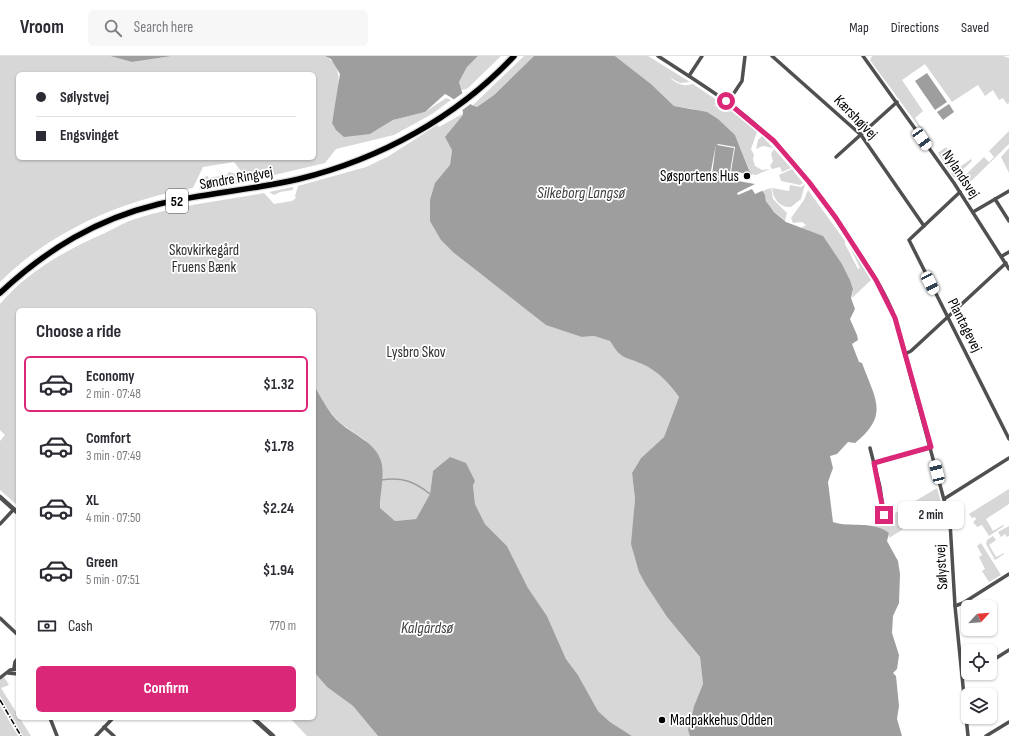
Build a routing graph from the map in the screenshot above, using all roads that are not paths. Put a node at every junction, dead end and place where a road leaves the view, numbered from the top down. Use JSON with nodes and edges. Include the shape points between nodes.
{"nodes":[{"id":1,"x":514,"y":56,"type":"edge"},
{"id":2,"x":658,"y":56,"type":"edge"},
{"id":3,"x":702,"y":56,"type":"edge"},
{"id":4,"x":745,"y":56,"type":"edge"},
{"id":5,"x":772,"y":56,"type":"edge"},
{"id":6,"x":862,"y":56,"type":"edge"},
{"id":7,"x":689,"y":76,"type":"junction"},
{"id":8,"x":728,"y":102,"type":"junction"},
{"id":9,"x":897,"y":102,"type":"junction"},
{"id":10,"x":860,"y":135,"type":"junction"},
{"id":11,"x":836,"y":157,"type":"dead end"},
{"id":12,"x":1009,"y":191,"type":"edge"},
{"id":13,"x":960,"y":192,"type":"junction"},
{"id":14,"x":995,"y":199,"type":"junction"},
{"id":15,"x":973,"y":212,"type":"junction"},
{"id":16,"x":1009,"y":220,"type":"edge"},
{"id":17,"x":924,"y":226,"type":"junction"},
{"id":18,"x":1009,"y":252,"type":"edge"},
{"id":19,"x":1002,"y":256,"type":"junction"},
{"id":20,"x":1006,"y":264,"type":"junction"},
{"id":21,"x":1009,"y":269,"type":"edge"},
{"id":22,"x":0,"y":293,"type":"edge"},
{"id":23,"x":947,"y":317,"type":"junction"},
{"id":24,"x":905,"y":354,"type":"junction"},
{"id":25,"x":1009,"y":439,"type":"edge"},
{"id":26,"x":931,"y":447,"type":"junction"},
{"id":27,"x":870,"y":448,"type":"dead end"},
{"id":28,"x":1009,"y":458,"type":"edge"},
{"id":29,"x":874,"y":463,"type":"junction"},
{"id":30,"x":0,"y":496,"type":"edge"},
{"id":31,"x":944,"y":499,"type":"junction"},
{"id":32,"x":16,"y":511,"type":"edge"},
{"id":33,"x":884,"y":515,"type":"dead end"},
{"id":34,"x":0,"y":524,"type":"edge"},
{"id":35,"x":1009,"y":574,"type":"edge"},
{"id":36,"x":955,"y":606,"type":"junction"},
{"id":37,"x":0,"y":618,"type":"edge"},
{"id":38,"x":16,"y":633,"type":"edge"},
{"id":39,"x":1009,"y":650,"type":"edge"},
{"id":40,"x":997,"y":658,"type":"edge"},
{"id":41,"x":16,"y":660,"type":"edge"},
{"id":42,"x":961,"y":660,"type":"edge"},
{"id":43,"x":16,"y":669,"type":"edge"},
{"id":44,"x":8,"y":673,"type":"junction"},
{"id":45,"x":16,"y":674,"type":"edge"},
{"id":46,"x":0,"y":678,"type":"edge"},
{"id":47,"x":963,"y":680,"type":"edge"},
{"id":48,"x":51,"y":720,"type":"edge"},
{"id":49,"x":109,"y":720,"type":"edge"},
{"id":50,"x":255,"y":720,"type":"edge"},
{"id":51,"x":1009,"y":722,"type":"edge"},
{"id":52,"x":104,"y":727,"type":"junction"},
{"id":53,"x":57,"y":736,"type":"edge"},
{"id":54,"x":96,"y":736,"type":"edge"},
{"id":55,"x":114,"y":736,"type":"edge"},
{"id":56,"x":273,"y":736,"type":"edge"},
{"id":57,"x":968,"y":736,"type":"edge"},
{"id":58,"x":986,"y":736,"type":"edge"}],
"edges":[{"from":1,"to":22,"type":"main road","name":"Søndre Ringvej","number":"52","via":[[454,108],[396,143],[349,164],[297,180],[160,204],[107,221],[42,256]]},
{"from":2,"to":7,"type":"street","name":"Sølystvej"},
{"from":3,"to":7,"type":"street"},
{"from":4,"to":8,"type":"street","via":[[742,81]]},
{"from":5,"to":10,"type":"street","name":"Kærshøjvej"},
{"from":6,"to":9,"type":"street","name":"Nylandsvej"},
{"from":7,"to":8,"type":"street","name":"Sølystvej"},
{"from":8,"to":24,"type":"street","name":"Sølystvej","via":[[774,141],[836,218],[888,301]]},
{"from":9,"to":10,"type":"street"},
{"from":9,"to":13,"type":"street","name":"Nylandsvej"},
{"from":10,"to":11,"type":"street"},
{"from":10,"to":17,"type":"street","name":"Kærshøjvej"},
{"from":12,"to":14,"type":"street"},
{"from":13,"to":15,"type":"street","name":"Nylandsvej"},
{"from":13,"to":17,"type":"street","name":"Plantagevej"},
{"from":14,"to":15,"type":"street"},
{"from":14,"to":16,"type":"street"},
{"from":15,"to":19,"type":"street","name":"Nylandsvej"},
{"from":17,"to":23,"type":"street","name":"Plantagevej","via":[[909,240]]},
{"from":18,"to":19,"type":"street"},
{"from":19,"to":20,"type":"street","name":"Nylandsvej"},
{"from":20,"to":21,"type":"street","name":"Nylandsvej"},
{"from":20,"to":23,"type":"street"},
{"from":23,"to":24,"type":"street"},
{"from":23,"to":25,"type":"street","name":"Plantagevej"},
{"from":24,"to":26,"type":"street","name":"Sølystvej"},
{"from":26,"to":29,"type":"street"},
{"from":26,"to":31,"type":"street","name":"Sølystvej"},
{"from":27,"to":29,"type":"street"},
{"from":28,"to":31,"type":"street"},
{"from":29,"to":33,"type":"street"},
{"from":30,"to":32,"type":"street"},
{"from":31,"to":36,"type":"street","name":"Sølystvej","via":[[952,539]]},
{"from":32,"to":34,"type":"street"},
{"from":35,"to":36,"type":"street"},
{"from":36,"to":42,"type":"street","name":"Sølystvej"},
{"from":37,"to":38,"type":"street"},
{"from":39,"to":40,"type":"street"},
{"from":41,"to":43,"type":"street"},
{"from":43,"to":44,"type":"street"},
{"from":44,"to":45,"type":"street"},
{"from":44,"to":46,"type":"street"},
{"from":47,"to":57,"type":"street","name":"Sølystvej"},
{"from":48,"to":53,"type":"street"},
{"from":49,"to":52,"type":"street"},
{"from":50,"to":56,"type":"street"},
{"from":51,"to":58,"type":"street"},
{"from":52,"to":54,"type":"street"},
{"from":52,"to":55,"type":"street"}]}
